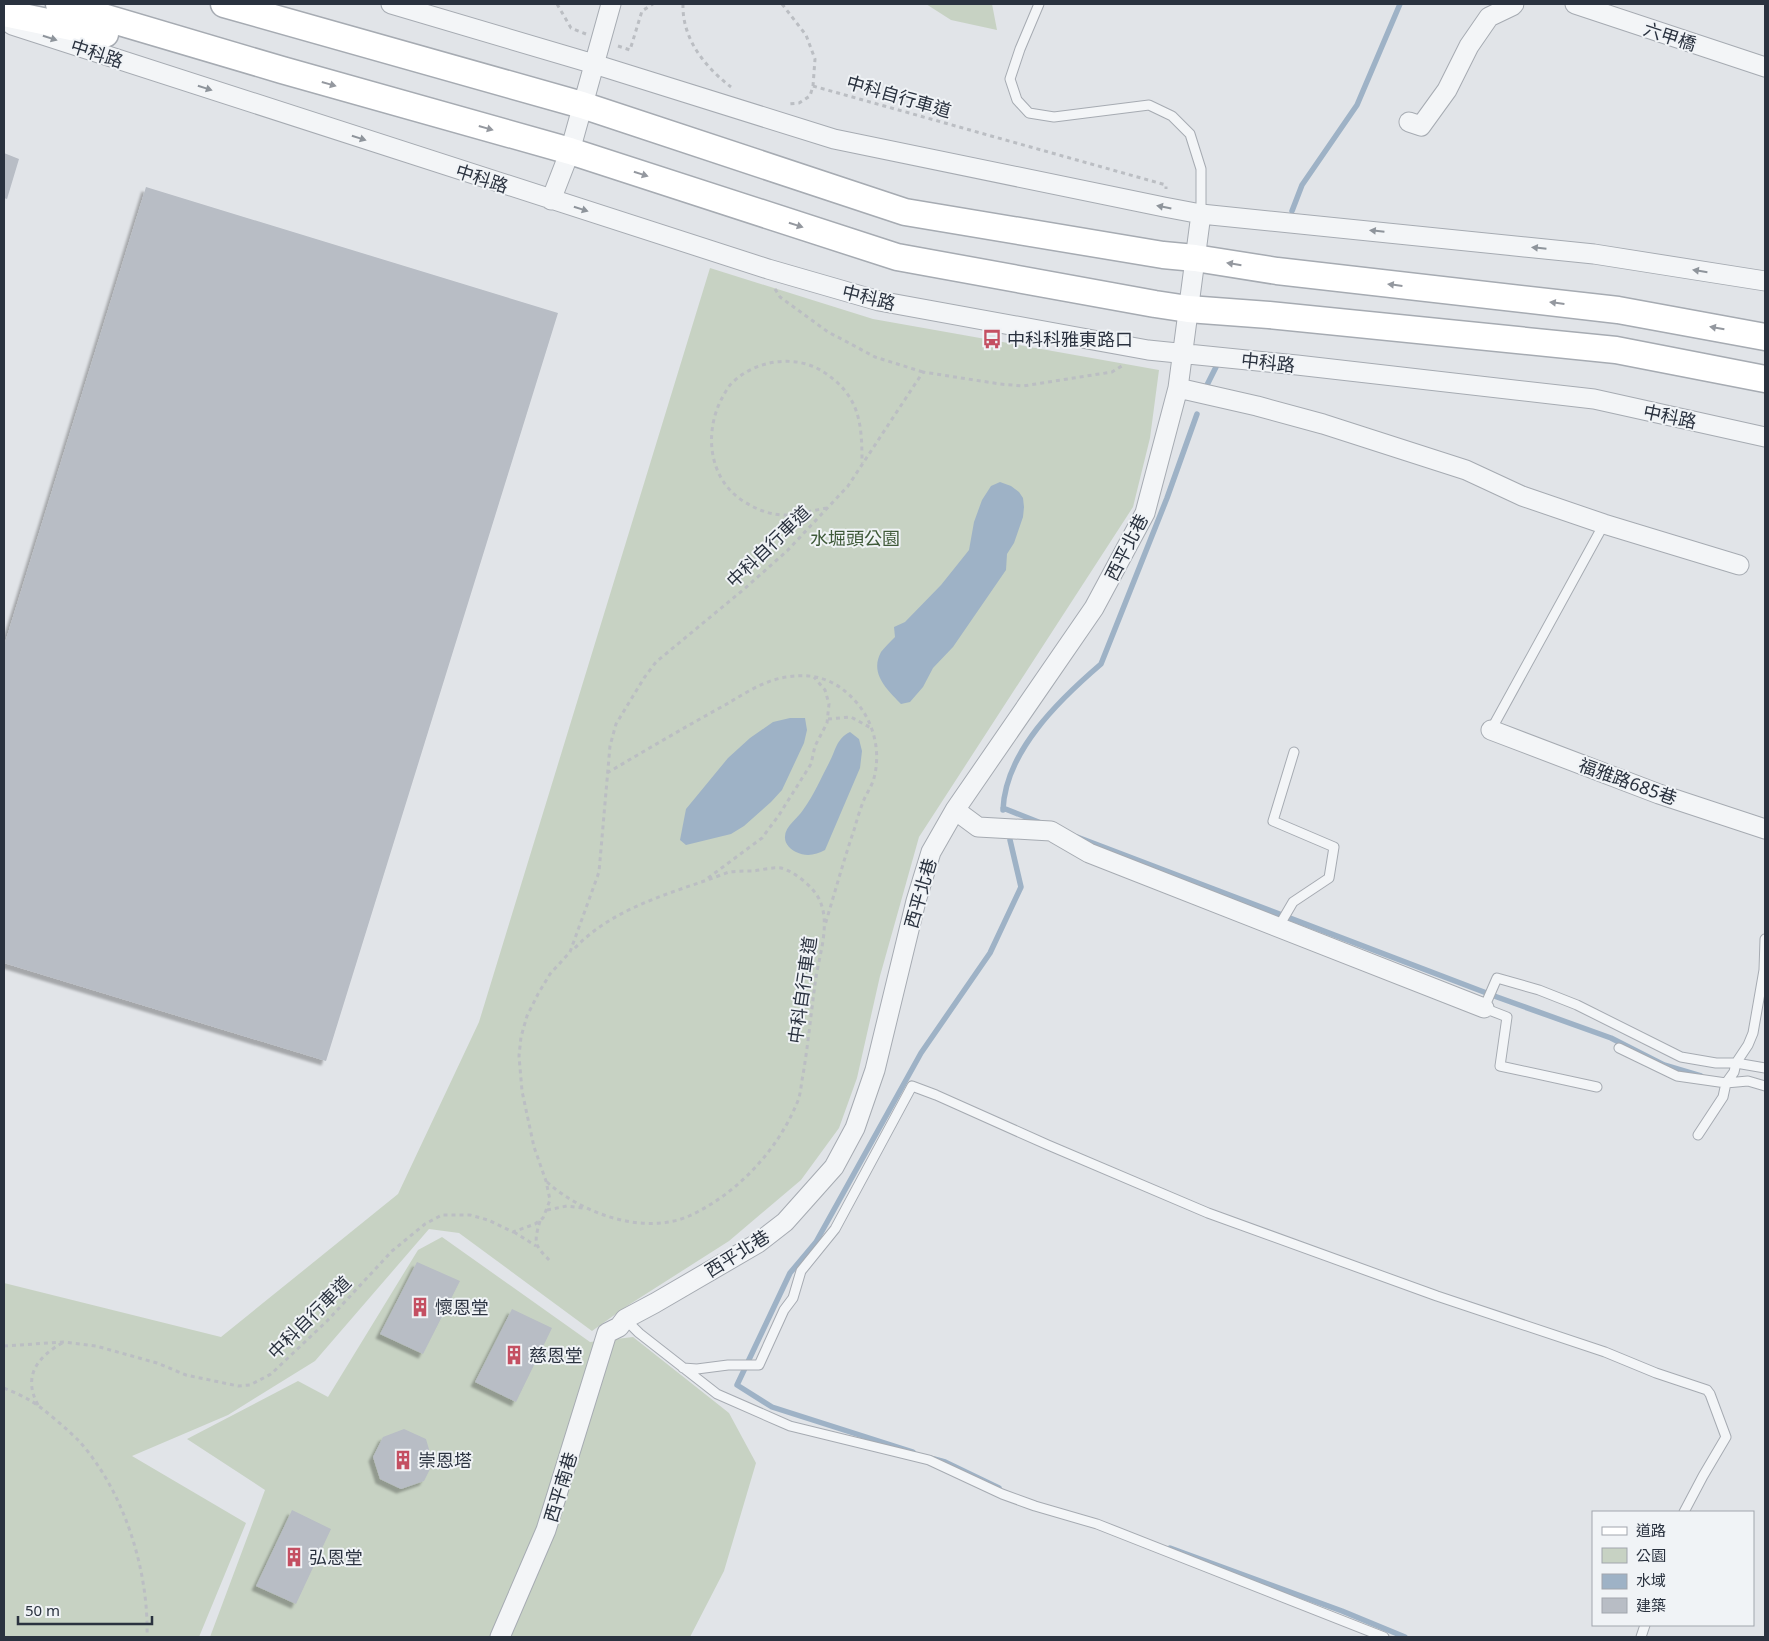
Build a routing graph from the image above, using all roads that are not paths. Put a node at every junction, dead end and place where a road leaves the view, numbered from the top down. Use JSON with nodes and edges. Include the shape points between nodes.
{"nodes":[{"id":1,"x":59,"y":4,"type":"edge"},
{"id":2,"x":391,"y":4,"type":"edge"},
{"id":3,"x":611,"y":4,"type":"edge"},
{"id":4,"x":1039,"y":4,"type":"edge"},
{"id":5,"x":1514,"y":4,"type":"edge"},
{"id":6,"x":1575,"y":4,"type":"edge"},
{"id":7,"x":233,"y":6,"type":"edge"},
{"id":8,"x":4,"y":13,"type":"edge"},
{"id":9,"x":4,"y":23,"type":"edge"},
{"id":10,"x":594,"y":64,"type":"junction"},
{"id":11,"x":1765,"y":67,"type":"edge"},
{"id":12,"x":282,"y":70,"type":"junction"},
{"id":13,"x":582,"y":104,"type":"junction"},
{"id":14,"x":1409,"y":122,"type":"dead end"},
{"id":15,"x":570,"y":151,"type":"junction"},
{"id":16,"x":551,"y":200,"type":"junction"},
{"id":17,"x":1202,"y":214,"type":"junction"},
{"id":18,"x":1195,"y":258,"type":"junction"},
{"id":19,"x":1765,"y":282,"type":"edge"},
{"id":20,"x":1188,"y":309,"type":"junction"},
{"id":21,"x":1765,"y":337,"type":"edge"},
{"id":22,"x":1184,"y":353,"type":"junction"},
{"id":23,"x":1765,"y":379,"type":"edge"},
{"id":24,"x":1178,"y":388,"type":"junction"},
{"id":25,"x":1765,"y":436,"type":"edge"},
{"id":26,"x":1604,"y":524,"type":"junction"},
{"id":27,"x":1739,"y":565,"type":"dead end"},
{"id":28,"x":1491,"y":730,"type":"joint"},
{"id":29,"x":1294,"y":752,"type":"dead end"},
{"id":30,"x":955,"y":810,"type":"junction"},
{"id":31,"x":1765,"y":828,"type":"edge"},
{"id":32,"x":1279,"y":926,"type":"junction"},
{"id":33,"x":1765,"y":939,"type":"edge"},
{"id":34,"x":1484,"y":1008,"type":"junction"},
{"id":35,"x":1619,"y":1048,"type":"dead end"},
{"id":36,"x":1736,"y":1063,"type":"junction"},
{"id":37,"x":1765,"y":1068,"type":"edge"},
{"id":38,"x":1726,"y":1083,"type":"junction"},
{"id":39,"x":1765,"y":1086,"type":"edge"},
{"id":40,"x":1597,"y":1087,"type":"dead end"},
{"id":41,"x":1698,"y":1135,"type":"dead end"},
{"id":42,"x":625,"y":1319,"type":"junction"},
{"id":43,"x":608,"y":1333,"type":"joint"},
{"id":44,"x":683,"y":1368,"type":"junction"},
{"id":45,"x":1685,"y":1511,"type":"edge"},
{"id":46,"x":500,"y":1637,"type":"edge"},
{"id":47,"x":1384,"y":1637,"type":"edge"}],
"edges":[{"from":1,"to":12,"type":"street","name":"中科路"},
{"from":2,"to":10,"type":"street"},
{"from":3,"to":10,"type":"street"},
{"from":4,"to":17,"type":"lane","via":[[1010,79],[1017,100],[1030,113],[1054,117],[1149,105],[1172,116],[1190,134],[1202,169]]},
{"from":5,"to":14,"type":"street","via":[[1489,17],[1469,46],[1447,90],[1421,126]]},
{"from":6,"to":11,"type":"street","name":"六甲橋"},
{"from":7,"to":13,"type":"street"},
{"from":8,"to":12,"type":"street"},
{"from":9,"to":16,"type":"street","name":"中科路","one_way":true},
{"from":10,"to":13,"type":"street"},
{"from":17,"to":10,"type":"street","one_way":true,"via":[[834,139]]},
{"from":12,"to":15,"type":"street","name":"中科路","one_way":true},
{"from":13,"to":15,"type":"street"},
{"from":13,"to":18,"type":"street","via":[[905,212]]},
{"from":15,"to":16,"type":"street"},
{"from":15,"to":20,"type":"street","name":"中科路","one_way":true,"via":[[897,257]]},
{"from":16,"to":22,"type":"street","name":"中科路","one_way":true,"via":[[879,301],[1148,350]]},
{"from":17,"to":18,"type":"street","name":"西平北巷"},
{"from":19,"to":17,"type":"street","one_way":true,"via":[[1594,254]]},
{"from":18,"to":20,"type":"street","name":"西平北巷"},
{"from":21,"to":18,"type":"street","one_way":true,"via":[[1618,310],[1286,272]]},
{"from":20,"to":22,"type":"street","name":"西平北巷"},
{"from":20,"to":23,"type":"street","name":"中科路","via":[[1616,350]]},
{"from":22,"to":24,"type":"street","name":"西平北巷"},
{"from":22,"to":25,"type":"street","name":"中科路","via":[[1594,399]]},
{"from":24,"to":26,"type":"street","via":[[1323,424],[1466,470],[1522,496]]},
{"from":24,"to":30,"type":"street","name":"西平北巷","via":[[1146,513],[1094,608]]},
{"from":26,"to":27,"type":"street"},
{"from":26,"to":28,"type":"lane"},
{"from":28,"to":31,"type":"street","name":"福雅路685巷","via":[[1659,794]]},
{"from":29,"to":32,"type":"lane","via":[[1273,821],[1334,847],[1329,878],[1293,902]]},
{"from":30,"to":32,"type":"street","via":[[978,827],[1051,831],[1089,853]]},
{"from":30,"to":42,"type":"street","name":"西平北巷","via":[[931,852],[875,1070],[855,1128],[834,1167],[785,1222],[758,1243]]},
{"from":32,"to":34,"type":"street"},
{"from":33,"to":36,"type":"lane","via":[[1764,970],[1756,1018],[1748,1046]]},
{"from":34,"to":36,"type":"lane","via":[[1497,978],[1570,1002],[1681,1057]]},
{"from":34,"to":40,"type":"lane","via":[[1507,1017],[1500,1066]]},
{"from":35,"to":38,"type":"lane","via":[[1677,1076]]},
{"from":36,"to":37,"type":"lane"},
{"from":36,"to":38,"type":"lane"},
{"from":38,"to":39,"type":"lane","via":[[1748,1081]]},
{"from":38,"to":41,"type":"lane","via":[[1723,1097]]},
{"from":42,"to":43,"type":"street","name":"西平北巷","via":[[619,1328]]},
{"from":42,"to":44,"type":"lane"},
{"from":43,"to":46,"type":"street","name":"西平南巷","via":[[546,1530]]},
{"from":44,"to":45,"type":"lane","via":[[759,1364],[802,1271],[835,1229],[912,1086],[1208,1213],[1707,1390],[1726,1437]]},
{"from":44,"to":47,"type":"lane","via":[[717,1394],[790,1426],[929,1460],[1002,1494],[1097,1524]]}]}
